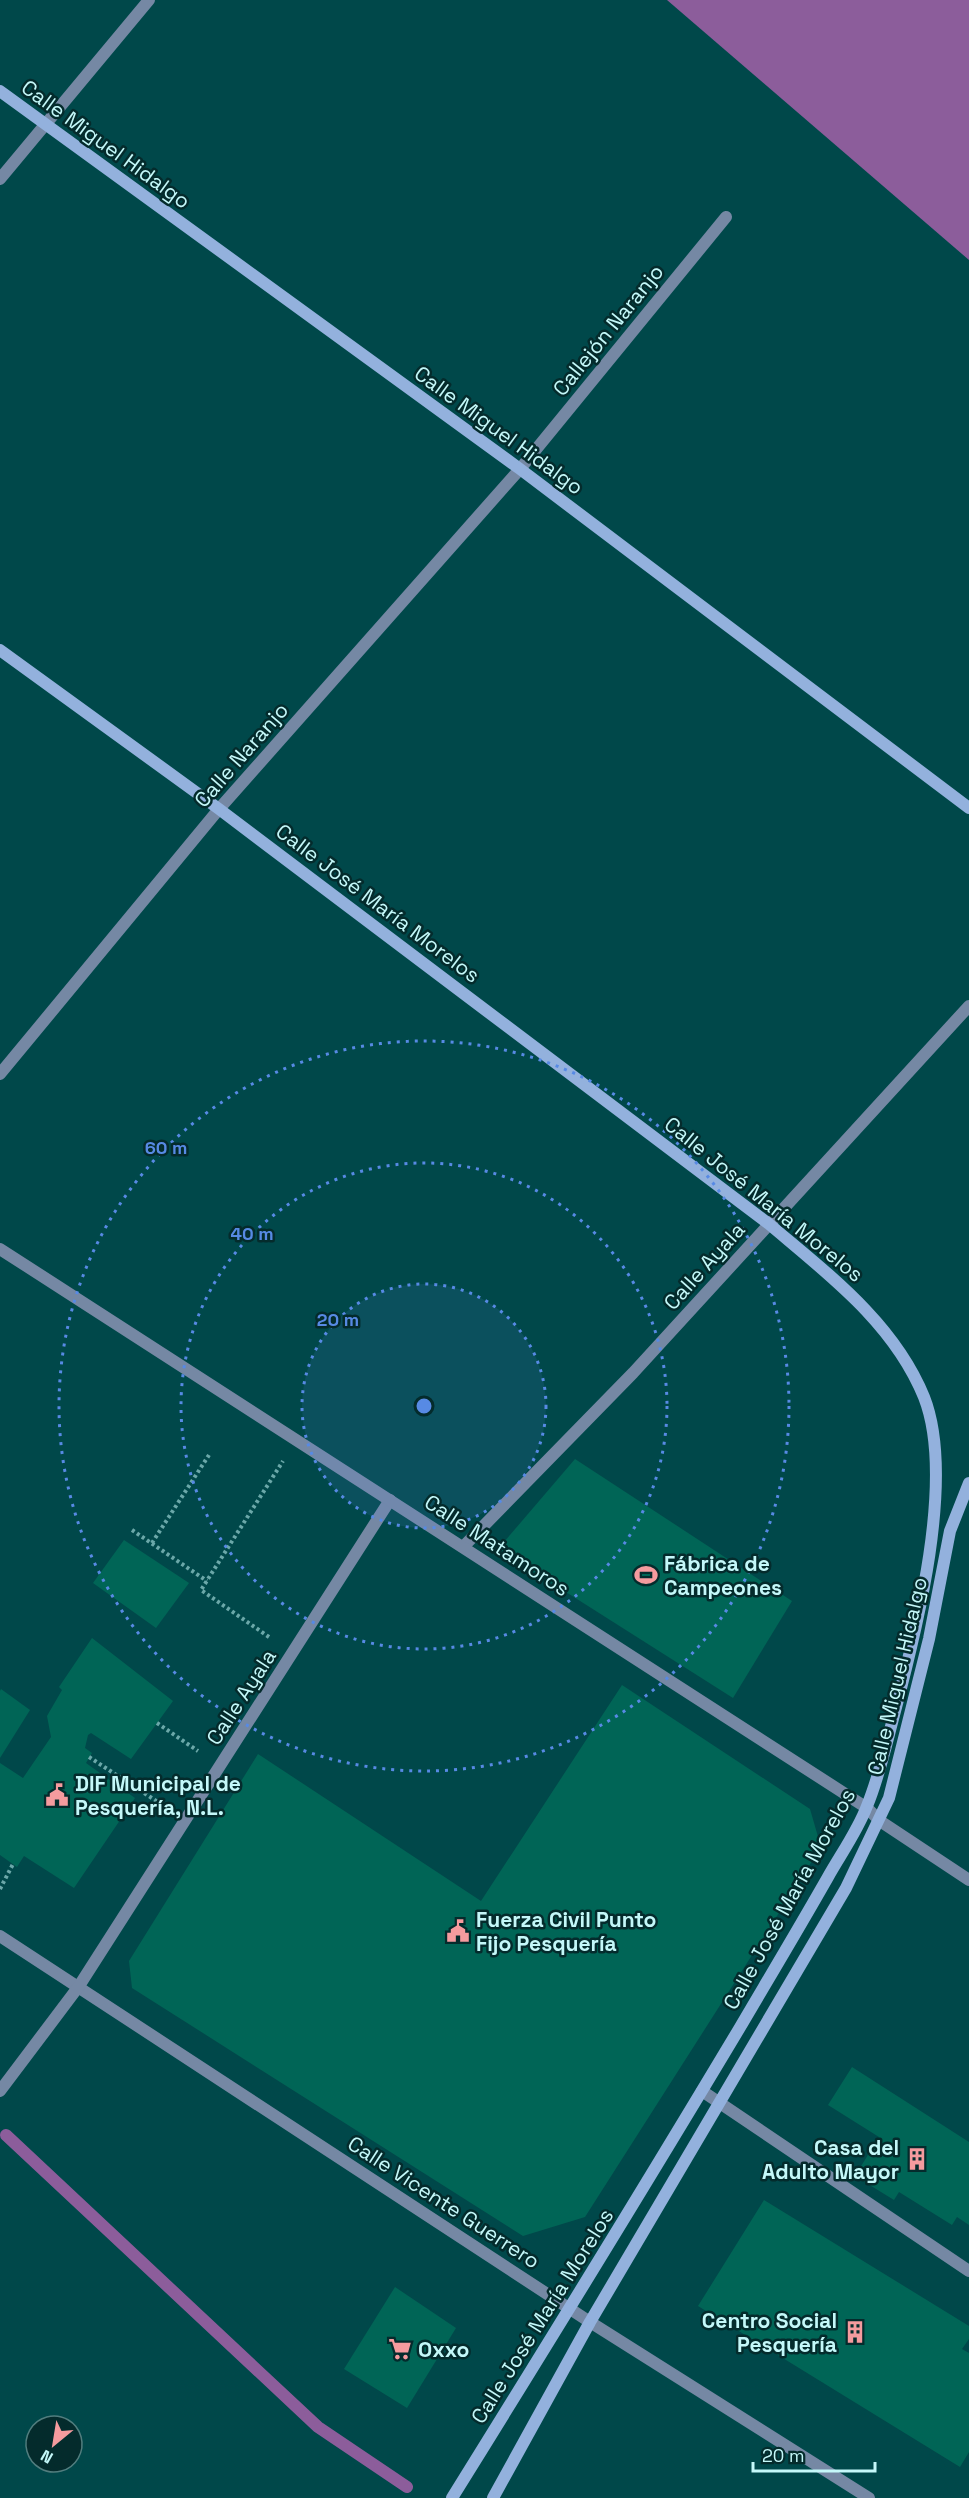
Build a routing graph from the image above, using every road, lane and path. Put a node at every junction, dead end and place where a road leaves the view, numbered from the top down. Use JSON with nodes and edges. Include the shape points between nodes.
{"nodes":[{"id":1,"x":149,"y":0,"type":"edge"},
{"id":2,"x":0,"y":91,"type":"edge"},
{"id":3,"x":46,"y":126,"type":"junction"},
{"id":4,"x":0,"y":179,"type":"edge"},
{"id":5,"x":726,"y":217,"type":"dead end"},
{"id":6,"x":520,"y":469,"type":"junction"},
{"id":7,"x":0,"y":650,"type":"edge"},
{"id":8,"x":969,"y":808,"type":"edge"},
{"id":9,"x":219,"y":809,"type":"junction"},
{"id":10,"x":969,"y":1006,"type":"edge"},
{"id":11,"x":0,"y":1074,"type":"edge"},
{"id":12,"x":769,"y":1224,"type":"junction"},
{"id":13,"x":0,"y":1249,"type":"edge"},
{"id":14,"x":296,"y":1440,"type":"junction"},
{"id":15,"x":209,"y":1455,"type":"dead end"},
{"id":16,"x":969,"y":1483,"type":"edge"},
{"id":17,"x":390,"y":1500,"type":"junction"},
{"id":18,"x":132,"y":1530,"type":"dead end"},
{"id":19,"x":152,"y":1543,"type":"junction"},
{"id":20,"x":463,"y":1547,"type":"junction"},
{"id":21,"x":207,"y":1581,"type":"junction"},
{"id":22,"x":292,"y":1653,"type":"junction"},
{"id":23,"x":157,"y":1723,"type":"dead end"},
{"id":24,"x":89,"y":1757,"type":"dead end"},
{"id":25,"x":220,"y":1766,"type":"junction"},
{"id":26,"x":867,"y":1808,"type":"junction"},
{"id":27,"x":185,"y":1820,"type":"junction"},
{"id":28,"x":880,"y":1821,"type":"junction"},
{"id":29,"x":13,"y":1864,"type":"dead end"},
{"id":30,"x":969,"y":1880,"type":"edge"},
{"id":31,"x":0,"y":1889,"type":"edge"},
{"id":32,"x":0,"y":1936,"type":"edge"},
{"id":33,"x":79,"y":1986,"type":"junction"},
{"id":34,"x":0,"y":2091,"type":"edge"},
{"id":35,"x":702,"y":2091,"type":"junction"},
{"id":36,"x":720,"y":2102,"type":"junction"},
{"id":37,"x":969,"y":2271,"type":"edge"},
{"id":38,"x":570,"y":2308,"type":"junction"},
{"id":39,"x":590,"y":2322,"type":"junction"},
{"id":40,"x":452,"y":2498,"type":"edge"},
{"id":41,"x":492,"y":2498,"type":"edge"},
{"id":42,"x":869,"y":2498,"type":"edge"}],
"edges":[{"from":1,"to":3,"type":"street"},
{"from":2,"to":3,"type":"main road","name":"Calle Miguel Hidalgo"},
{"from":3,"to":4,"type":"street"},
{"from":3,"to":6,"type":"main road","name":"Calle Miguel Hidalgo"},
{"from":5,"to":6,"type":"street","name":"Callejón Naranjo"},
{"from":6,"to":8,"type":"main road","name":"Calle Miguel Hidalgo"},
{"from":6,"to":9,"type":"street","name":"Calle Naranjo"},
{"from":7,"to":9,"type":"main road","name":"Calle José María Morelos"},
{"from":9,"to":11,"type":"street","name":"Calle Naranjo"},
{"from":9,"to":12,"type":"main road","name":"Calle José María Morelos"},
{"from":10,"to":12,"type":"street","name":"Calle Ayala"},
{"from":12,"to":20,"type":"street","name":"Calle Ayala","via":[[633,1373]]},
{"from":12,"to":26,"type":"main road","name":"Calle José María Morelos","via":[[853,1296],[879,1324],[910,1370],[931,1424],[936,1490],[930,1550],[908,1664]]},
{"from":13,"to":14,"type":"street","name":"Calle Matamoros"},
{"from":14,"to":17,"type":"street","name":"Calle Matamoros"},
{"from":14,"to":21,"type":"path"},
{"from":15,"to":19,"type":"path"},
{"from":16,"to":28,"type":"main road","name":"Calle Miguel Hidalgo","via":[[950,1531],[929,1639],[890,1798]]},
{"from":17,"to":20,"type":"street","name":"Calle Matamoros"},
{"from":17,"to":22,"type":"street","name":"Calle Ayala"},
{"from":18,"to":19,"type":"path"},
{"from":19,"to":21,"type":"path"},
{"from":20,"to":26,"type":"street","name":"Calle Matamoros"},
{"from":21,"to":22,"type":"path","via":[[201,1590]]},
{"from":22,"to":25,"type":"street","name":"Calle Ayala"},
{"from":23,"to":25,"type":"path"},
{"from":24,"to":27,"type":"path"},
{"from":25,"to":27,"type":"street","name":"Calle Ayala"},
{"from":26,"to":28,"type":"street","name":"Calle Matamoros"},
{"from":26,"to":35,"type":"main road","name":"Calle José María Morelos"},
{"from":27,"to":33,"type":"street","name":"Calle Ayala"},
{"from":28,"to":30,"type":"street","name":"Calle Matamoros"},
{"from":28,"to":36,"type":"main road","name":"Calle Miguel Hidalgo","via":[[846,1888]]},
{"from":29,"to":31,"type":"path"},
{"from":32,"to":33,"type":"street","name":"Calle Vicente Guerrero"},
{"from":33,"to":34,"type":"street","name":"Calle Ayala"},
{"from":33,"to":38,"type":"street","name":"Calle Vicente Guerrero"},
{"from":35,"to":36,"type":"street"},
{"from":35,"to":38,"type":"main road","name":"Calle José María Morelos"},
{"from":36,"to":37,"type":"street"},
{"from":36,"to":39,"type":"main road","name":"Calle Miguel Hidalgo"},
{"from":38,"to":39,"type":"street","name":"Calle Vicente Guerrero"},
{"from":38,"to":40,"type":"main road","name":"Calle José María Morelos"},
{"from":39,"to":41,"type":"main road","name":"Calle Miguel Hidalgo"},
{"from":39,"to":42,"type":"street","name":"Calle Vicente Guerrero"}]}
